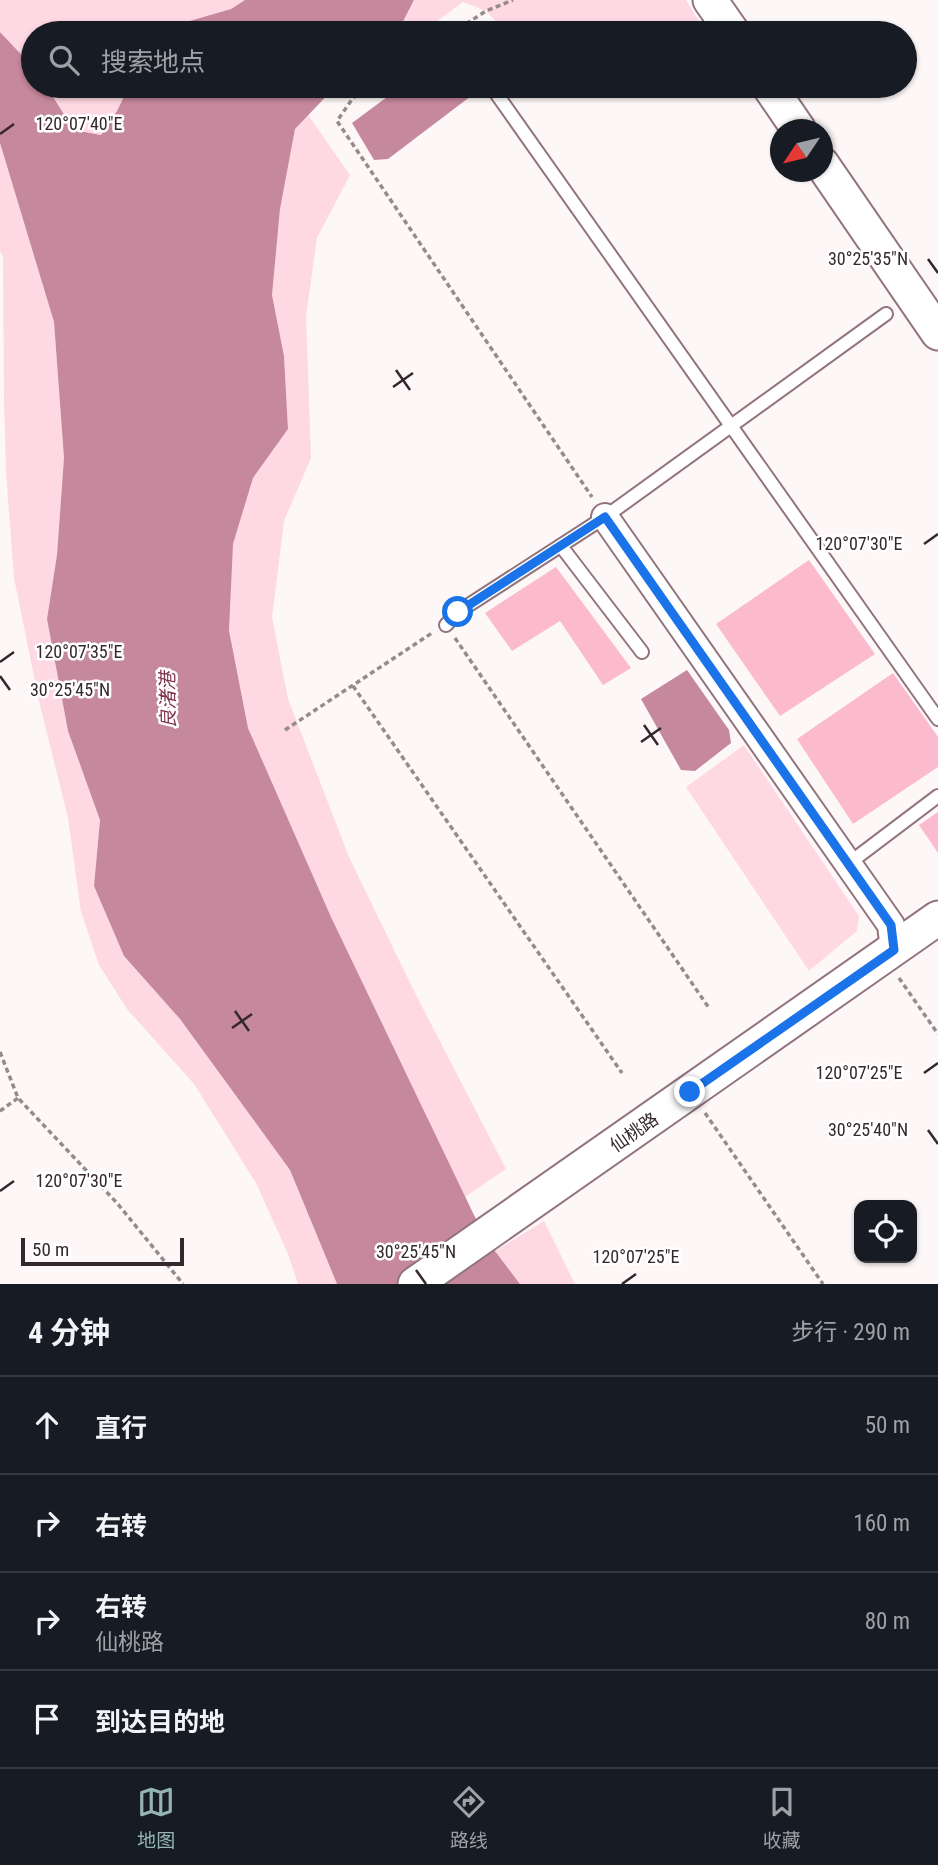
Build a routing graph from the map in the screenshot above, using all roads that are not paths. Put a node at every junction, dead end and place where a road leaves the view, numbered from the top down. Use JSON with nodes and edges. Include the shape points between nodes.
{"nodes":[{"id":1,"x":710,"y":0,"type":"edge"},
{"id":2,"x":725,"y":21,"type":"edge"},
{"id":3,"x":499,"y":98,"type":"edge"},
{"id":4,"x":777,"y":98,"type":"edge"},
{"id":5,"x":792,"y":119,"type":"edge"},
{"id":6,"x":833,"y":180,"type":"edge"},
{"id":7,"x":886,"y":314,"type":"dead end"},
{"id":8,"x":938,"y":333,"type":"edge"},
{"id":9,"x":730,"y":427,"type":"junction"},
{"id":10,"x":605,"y":517,"type":"junction"},
{"id":11,"x":561,"y":546,"type":"junction"},
{"id":12,"x":446,"y":625,"type":"road end"},
{"id":13,"x":642,"y":652,"type":"dead end"},
{"id":14,"x":938,"y":719,"type":"edge"},
{"id":15,"x":938,"y":796,"type":"edge"},
{"id":16,"x":848,"y":864,"type":"junction"},
{"id":17,"x":938,"y":918,"type":"edge"},
{"id":18,"x":888,"y":953,"type":"junction"},
{"id":19,"x":415,"y":1284,"type":"edge"}],
"edges":[{"from":1,"to":2,"type":"street"},
{"from":3,"to":9,"type":"lane"},
{"from":4,"to":5,"type":"street"},
{"from":6,"to":8,"type":"street"},
{"from":7,"to":9,"type":"lane"},
{"from":9,"to":10,"type":"lane"},
{"from":9,"to":14,"type":"lane"},
{"from":10,"to":11,"type":"lane"},
{"from":10,"to":16,"type":"street"},
{"from":11,"to":12,"type":"lane","via":[[458,612]]},
{"from":11,"to":13,"type":"lane"},
{"from":15,"to":16,"type":"lane"},
{"from":16,"to":18,"type":"street","via":[[891,925]]},
{"from":17,"to":18,"type":"street","name":"仙桃路"},
{"from":18,"to":19,"type":"street","name":"仙桃路"}]}
